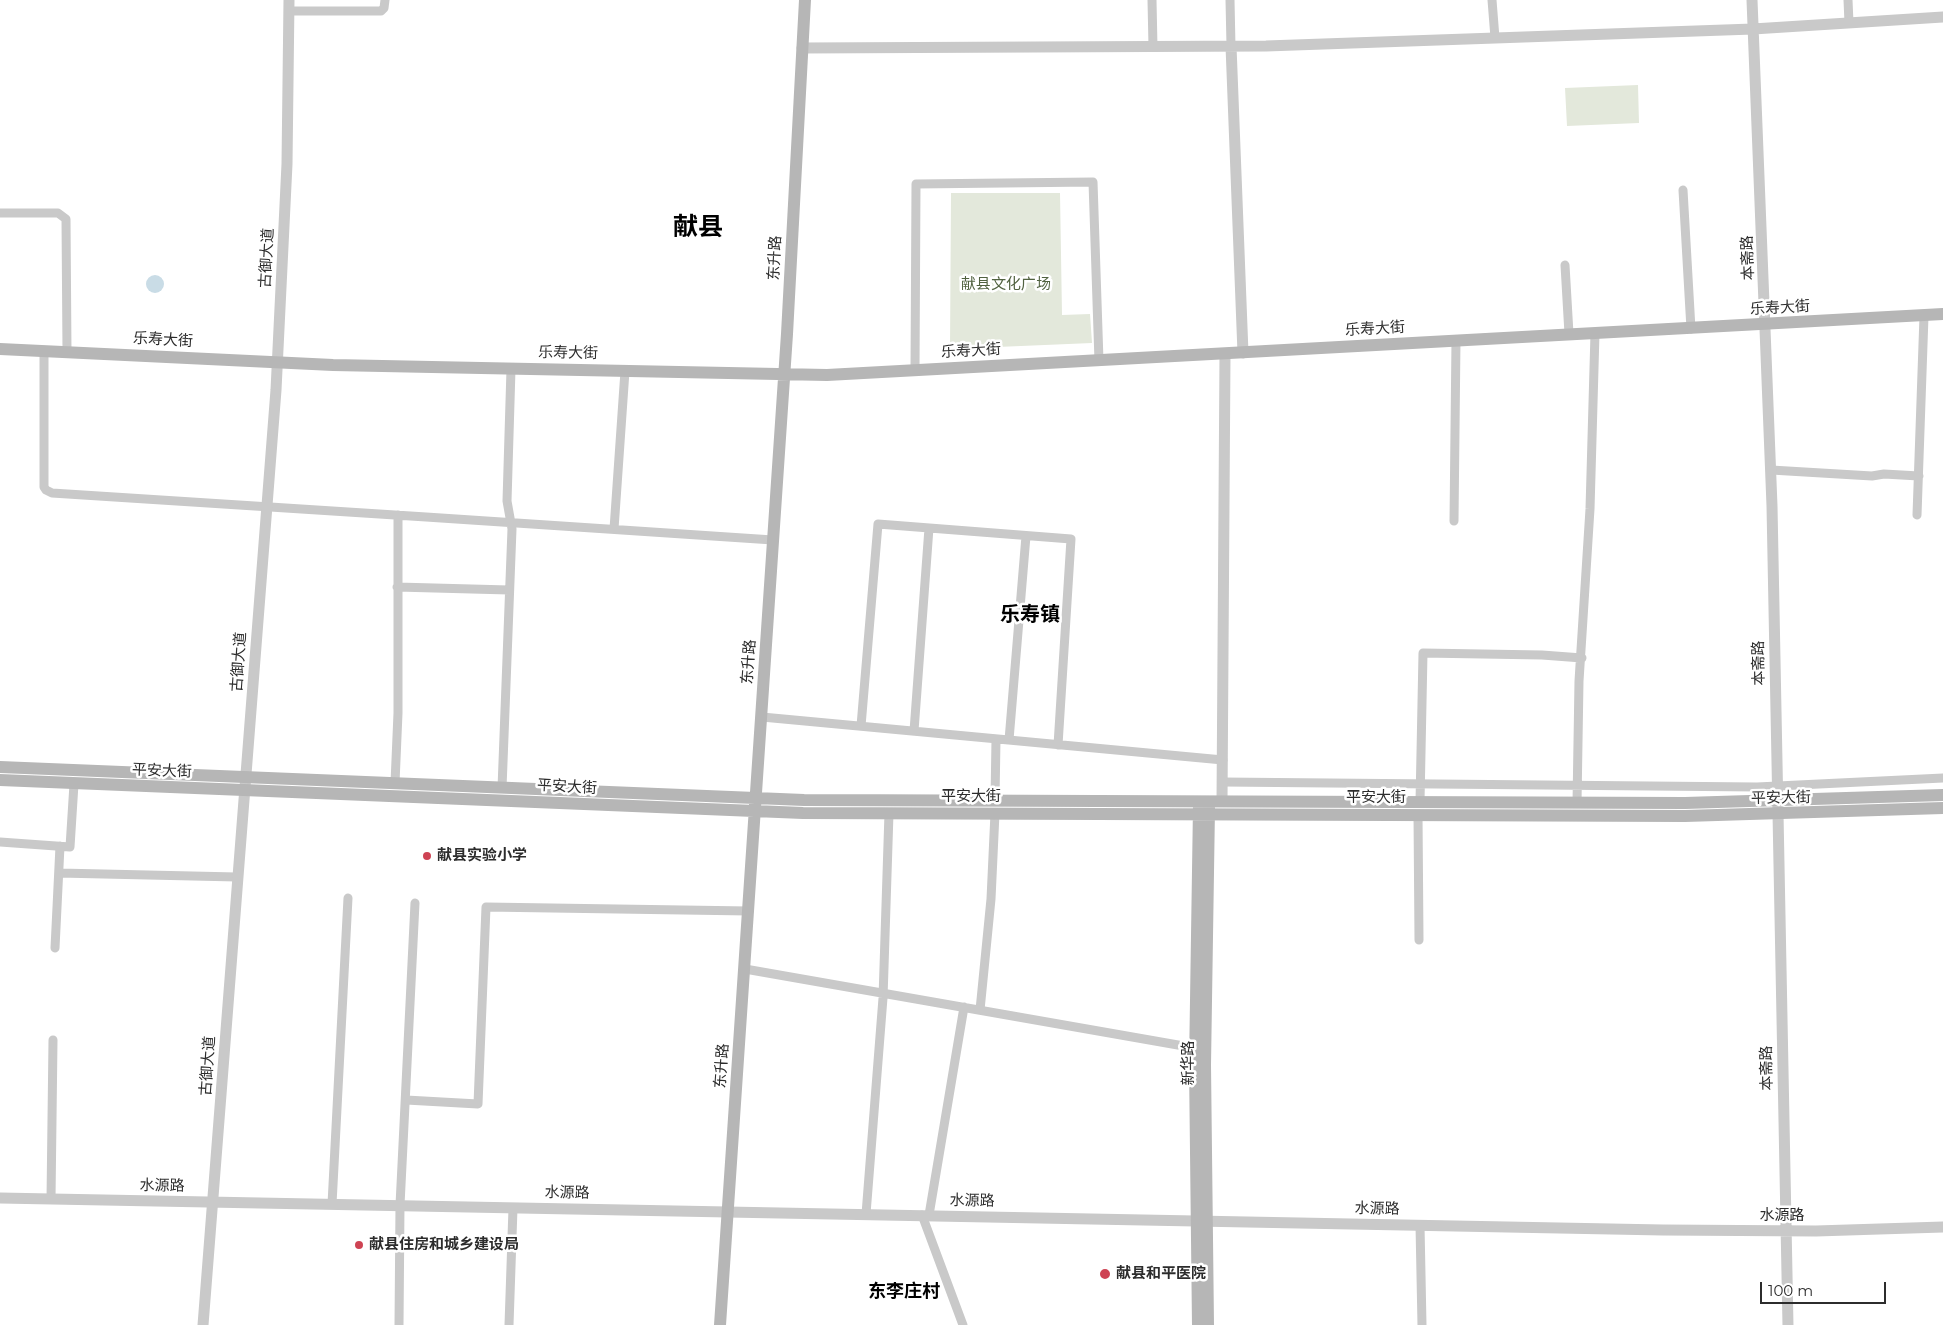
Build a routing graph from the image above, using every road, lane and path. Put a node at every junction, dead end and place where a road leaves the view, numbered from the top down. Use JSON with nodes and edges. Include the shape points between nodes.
{"nodes":[{"id":1,"x":385,"y":0,"type":"edge"},
{"id":2,"x":805,"y":0,"type":"edge"},
{"id":3,"x":1152,"y":0,"type":"edge"},
{"id":4,"x":1230,"y":0,"type":"edge"},
{"id":5,"x":1492,"y":0,"type":"edge"},
{"id":6,"x":1752,"y":0,"type":"edge"},
{"id":7,"x":1848,"y":0,"type":"edge"},
{"id":8,"x":289,"y":6,"type":"edge"},
{"id":9,"x":1943,"y":17,"type":"edge"},
{"id":10,"x":1850,"y":23,"type":"junction"},
{"id":11,"x":1753,"y":28,"type":"junction"},
{"id":12,"x":1494,"y":38,"type":"junction"},
{"id":13,"x":1231,"y":46,"type":"junction"},
{"id":14,"x":1153,"y":47,"type":"junction"},
{"id":15,"x":802,"y":48,"type":"junction"},
{"id":16,"x":1684,"y":190,"type":"dead end"},
{"id":17,"x":0,"y":213,"type":"edge"},
{"id":18,"x":1565,"y":265,"type":"dead end"},
{"id":19,"x":1943,"y":314,"type":"edge"},
{"id":20,"x":1924,"y":316,"type":"junction"},
{"id":21,"x":1766,"y":325,"type":"junction"},
{"id":22,"x":1691,"y":329,"type":"junction"},
{"id":23,"x":1595,"y":333,"type":"junction"},
{"id":24,"x":1569,"y":334,"type":"junction"},
{"id":25,"x":1456,"y":340,"type":"junction"},
{"id":26,"x":0,"y":349,"type":"edge"},
{"id":27,"x":44,"y":351,"type":"junction"},
{"id":28,"x":67,"y":352,"type":"junction"},
{"id":29,"x":1242,"y":353,"type":"junction"},
{"id":30,"x":1225,"y":354,"type":"junction"},
{"id":31,"x":1099,"y":361,"type":"junction"},
{"id":32,"x":277,"y":362,"type":"junction"},
{"id":33,"x":511,"y":368,"type":"junction"},
{"id":34,"x":915,"y":370,"type":"junction"},
{"id":35,"x":625,"y":371,"type":"junction"},
{"id":36,"x":784,"y":374,"type":"junction"},
{"id":37,"x":1770,"y":470,"type":"junction"},
{"id":38,"x":1919,"y":476,"type":"junction"},
{"id":39,"x":266,"y":508,"type":"junction"},
{"id":40,"x":398,"y":514,"type":"junction"},
{"id":41,"x":1917,"y":515,"type":"dead end"},
{"id":42,"x":510,"y":521,"type":"junction"},
{"id":43,"x":1454,"y":521,"type":"dead end"},
{"id":44,"x":929,"y":528,"type":"junction"},
{"id":45,"x":614,"y":529,"type":"junction"},
{"id":46,"x":1026,"y":536,"type":"junction"},
{"id":47,"x":773,"y":540,"type":"junction"},
{"id":48,"x":397,"y":587,"type":"junction"},
{"id":49,"x":509,"y":590,"type":"junction"},
{"id":50,"x":1582,"y":658,"type":"junction"},
{"id":51,"x":762,"y":717,"type":"junction"},
{"id":52,"x":861,"y":726,"type":"junction"},
{"id":53,"x":914,"y":731,"type":"junction"},
{"id":54,"x":996,"y":739,"type":"junction"},
{"id":55,"x":1009,"y":740,"type":"junction"},
{"id":56,"x":1058,"y":745,"type":"junction"},
{"id":57,"x":1223,"y":760,"type":"junction"},
{"id":58,"x":0,"y":767,"type":"edge"},
{"id":59,"x":1943,"y":778,"type":"edge"},
{"id":60,"x":0,"y":780,"type":"edge"},
{"id":61,"x":1223,"y":782,"type":"junction"},
{"id":62,"x":395,"y":783,"type":"junction"},
{"id":63,"x":74,"y":784,"type":"junction"},
{"id":64,"x":244,"y":784,"type":"junction"},
{"id":65,"x":1420,"y":784,"type":"junction"},
{"id":66,"x":1577,"y":785,"type":"junction"},
{"id":67,"x":1777,"y":786,"type":"junction"},
{"id":68,"x":502,"y":788,"type":"junction"},
{"id":69,"x":1943,"y":795,"type":"edge"},
{"id":70,"x":1420,"y":802,"type":"junction"},
{"id":71,"x":1576,"y":803,"type":"junction"},
{"id":72,"x":756,"y":804,"type":"junction"},
{"id":73,"x":1208,"y":806,"type":"junction"},
{"id":74,"x":995,"y":807,"type":"junction"},
{"id":75,"x":1777,"y":808,"type":"junction"},
{"id":76,"x":1943,"y":808,"type":"edge"},
{"id":77,"x":889,"y":813,"type":"junction"},
{"id":78,"x":1418,"y":815,"type":"junction"},
{"id":79,"x":0,"y":842,"type":"edge"},
{"id":80,"x":60,"y":846,"type":"junction"},
{"id":81,"x":59,"y":873,"type":"junction"},
{"id":82,"x":237,"y":877,"type":"junction"},
{"id":83,"x":348,"y":898,"type":"dead end"},
{"id":84,"x":415,"y":904,"type":"dead end"},
{"id":85,"x":749,"y":911,"type":"junction"},
{"id":86,"x":1418,"y":940,"type":"dead end"},
{"id":87,"x":55,"y":948,"type":"dead end"},
{"id":88,"x":745,"y":969,"type":"junction"},
{"id":89,"x":884,"y":993,"type":"junction"},
{"id":90,"x":964,"y":1007,"type":"junction"},
{"id":91,"x":980,"y":1010,"type":"junction"},
{"id":92,"x":53,"y":1040,"type":"dead end"},
{"id":93,"x":1195,"y":1048,"type":"junction"},
{"id":94,"x":406,"y":1100,"type":"junction"},
{"id":95,"x":0,"y":1198,"type":"edge"},
{"id":96,"x":51,"y":1199,"type":"junction"},
{"id":97,"x":213,"y":1202,"type":"junction"},
{"id":98,"x":332,"y":1204,"type":"junction"},
{"id":99,"x":400,"y":1206,"type":"junction"},
{"id":100,"x":512,"y":1208,"type":"junction"},
{"id":101,"x":728,"y":1211,"type":"junction"},
{"id":102,"x":866,"y":1214,"type":"junction"},
{"id":103,"x":925,"y":1215,"type":"junction"},
{"id":104,"x":1202,"y":1220,"type":"junction"},
{"id":105,"x":1420,"y":1225,"type":"junction"},
{"id":106,"x":1943,"y":1227,"type":"edge"},
{"id":107,"x":1786,"y":1231,"type":"junction"},
{"id":108,"x":203,"y":1325,"type":"edge"},
{"id":109,"x":399,"y":1325,"type":"edge"},
{"id":110,"x":509,"y":1325,"type":"edge"},
{"id":111,"x":720,"y":1325,"type":"edge"},
{"id":112,"x":963,"y":1325,"type":"edge"},
{"id":113,"x":1198,"y":1325,"type":"edge"},
{"id":114,"x":1208,"y":1325,"type":"edge"},
{"id":115,"x":1422,"y":1325,"type":"edge"},
{"id":116,"x":1788,"y":1325,"type":"edge"}],
"edges":[{"from":1,"to":8,"type":"street","via":[[381,11]]},
{"from":2,"to":15,"type":"main road","name":"东升路"},
{"from":3,"to":14,"type":"street"},
{"from":4,"to":13,"type":"street"},
{"from":5,"to":12,"type":"street"},
{"from":6,"to":11,"type":"street","name":"本斋路"},
{"from":7,"to":10,"type":"street"},
{"from":8,"to":32,"type":"street","name":"古御大道","via":[[288,164]]},
{"from":9,"to":10,"type":"street"},
{"from":10,"to":11,"type":"street"},
{"from":11,"to":12,"type":"street"},
{"from":11,"to":21,"type":"street","name":"本斋路"},
{"from":12,"to":13,"type":"street"},
{"from":13,"to":14,"type":"street"},
{"from":13,"to":29,"type":"street"},
{"from":14,"to":15,"type":"street"},
{"from":15,"to":36,"type":"main road","name":"东升路"},
{"from":16,"to":22,"type":"street"},
{"from":17,"to":28,"type":"street","via":[[58,213],[66,219]]},
{"from":18,"to":24,"type":"street"},
{"from":19,"to":20,"type":"main road","name":"乐寿大街"},
{"from":20,"to":21,"type":"main road","name":"乐寿大街"},
{"from":20,"to":38,"type":"street"},
{"from":21,"to":22,"type":"main road","name":"乐寿大街"},
{"from":21,"to":37,"type":"street","name":"本斋路"},
{"from":22,"to":23,"type":"main road","name":"乐寿大街"},
{"from":23,"to":24,"type":"main road","name":"乐寿大街"},
{"from":23,"to":50,"type":"street"},
{"from":24,"to":25,"type":"main road","name":"乐寿大街"},
{"from":25,"to":29,"type":"main road","name":"乐寿大街"},
{"from":25,"to":43,"type":"street"},
{"from":26,"to":27,"type":"main road","name":"乐寿大街"},
{"from":27,"to":28,"type":"main road","name":"乐寿大街"},
{"from":27,"to":39,"type":"street","via":[[46,490],[52,494]]},
{"from":28,"to":32,"type":"main road","name":"乐寿大街"},
{"from":29,"to":30,"type":"main road","name":"乐寿大街"},
{"from":30,"to":31,"type":"main road","name":"乐寿大街"},
{"from":30,"to":57,"type":"street"},
{"from":31,"to":34,"type":"main road","name":"乐寿大街"},
{"from":31,"to":34,"type":"street","via":[[1092,182],[916,184]]},
{"from":32,"to":33,"type":"main road","name":"乐寿大街"},
{"from":32,"to":39,"type":"street","name":"古御大道"},
{"from":33,"to":35,"type":"main road","name":"乐寿大街"},
{"from":33,"to":42,"type":"street","via":[[507,501]]},
{"from":34,"to":36,"type":"main road","name":"乐寿大街"},
{"from":35,"to":36,"type":"main road","name":"乐寿大街"},
{"from":35,"to":45,"type":"street"},
{"from":36,"to":47,"type":"main road","name":"东升路"},
{"from":37,"to":38,"type":"street"},
{"from":37,"to":67,"type":"street","name":"本斋路"},
{"from":38,"to":41,"type":"street"},
{"from":39,"to":40,"type":"street"},
{"from":39,"to":64,"type":"street","name":"古御大道"},
{"from":40,"to":42,"type":"street"},
{"from":40,"to":48,"type":"street"},
{"from":42,"to":45,"type":"street"},
{"from":42,"to":49,"type":"street"},
{"from":44,"to":46,"type":"street"},
{"from":44,"to":52,"type":"street","via":[[878,524]]},
{"from":44,"to":53,"type":"street"},
{"from":45,"to":47,"type":"street"},
{"from":46,"to":55,"type":"street"},
{"from":46,"to":56,"type":"street","via":[[1071,539]]},
{"from":47,"to":51,"type":"main road","name":"东升路"},
{"from":48,"to":49,"type":"street"},
{"from":48,"to":62,"type":"street"},
{"from":49,"to":68,"type":"street"},
{"from":50,"to":65,"type":"street","via":[[1423,652]]},
{"from":50,"to":66,"type":"street"},
{"from":51,"to":52,"type":"street"},
{"from":51,"to":72,"type":"main road","name":"东升路"},
{"from":52,"to":53,"type":"street"},
{"from":53,"to":54,"type":"street"},
{"from":54,"to":55,"type":"street"},
{"from":54,"to":74,"type":"street"},
{"from":55,"to":56,"type":"street"},
{"from":56,"to":57,"type":"street"},
{"from":57,"to":61,"type":"street"},
{"from":58,"to":64,"type":"main road","name":"平安大街"},
{"from":59,"to":67,"type":"street"},
{"from":60,"to":63,"type":"main road","name":"平安大街"},
{"from":61,"to":65,"type":"street"},
{"from":61,"to":73,"type":"street"},
{"from":62,"to":64,"type":"main road","name":"平安大街"},
{"from":62,"to":68,"type":"main road","name":"平安大街"},
{"from":63,"to":64,"type":"main road","name":"平安大街"},
{"from":63,"to":80,"type":"street","via":[[70,847]]},
{"from":64,"to":72,"type":"main road","name":"平安大街"},
{"from":64,"to":82,"type":"street","name":"古御大道"},
{"from":65,"to":66,"type":"street"},
{"from":65,"to":70,"type":"street"},
{"from":66,"to":67,"type":"street"},
{"from":66,"to":71,"type":"street"},
{"from":67,"to":75,"type":"street","name":"本斋路"},
{"from":68,"to":72,"type":"main road","name":"平安大街"},
{"from":69,"to":75,"type":"main road","name":"平安大街"},
{"from":70,"to":71,"type":"main road","name":"平安大街"},
{"from":70,"to":73,"type":"main road","name":"平安大街"},
{"from":71,"to":75,"type":"main road","name":"平安大街"},
{"from":72,"to":74,"type":"main road","name":"平安大街"},
{"from":72,"to":77,"type":"main road","name":"平安大街"},
{"from":72,"to":85,"type":"main road","name":"东升路"},
{"from":73,"to":74,"type":"main road","name":"平安大街"},
{"from":73,"to":78,"type":"main road","name":"平安大街"},
{"from":73,"to":93,"type":"main road","name":"新华路"},
{"from":73,"to":104,"type":"main road","name":"新华路"},
{"from":74,"to":77,"type":"main road","name":"平安大街"},
{"from":74,"to":91,"type":"street","via":[[991,899]]},
{"from":75,"to":76,"type":"main road","name":"平安大街"},
{"from":75,"to":78,"type":"main road","name":"平安大街"},
{"from":75,"to":107,"type":"street","name":"本斋路"},
{"from":77,"to":89,"type":"street"},
{"from":78,"to":86,"type":"street"},
{"from":79,"to":80,"type":"street"},
{"from":80,"to":81,"type":"street"},
{"from":81,"to":82,"type":"street"},
{"from":81,"to":87,"type":"street"},
{"from":82,"to":97,"type":"street","name":"古御大道"},
{"from":83,"to":98,"type":"street"},
{"from":84,"to":94,"type":"street"},
{"from":85,"to":88,"type":"main road","name":"东升路"},
{"from":85,"to":94,"type":"street","via":[[486,907],[478,1104]]},
{"from":88,"to":89,"type":"street"},
{"from":88,"to":101,"type":"main road","name":"东升路"},
{"from":89,"to":90,"type":"street"},
{"from":89,"to":102,"type":"street"},
{"from":90,"to":91,"type":"street"},
{"from":90,"to":103,"type":"street"},
{"from":91,"to":93,"type":"street"},
{"from":92,"to":96,"type":"street"},
{"from":93,"to":104,"type":"main road","name":"新华路"},
{"from":94,"to":99,"type":"street"},
{"from":95,"to":96,"type":"street","name":"水源路"},
{"from":96,"to":97,"type":"street","name":"水源路"},
{"from":97,"to":98,"type":"street","name":"水源路"},
{"from":97,"to":108,"type":"street","name":"古御大道"},
{"from":98,"to":99,"type":"street","name":"水源路"},
{"from":99,"to":100,"type":"street","name":"水源路"},
{"from":99,"to":109,"type":"street"},
{"from":100,"to":101,"type":"street","name":"水源路"},
{"from":100,"to":110,"type":"street"},
{"from":101,"to":102,"type":"street","name":"水源路"},
{"from":101,"to":111,"type":"main road","name":"东升路"},
{"from":102,"to":103,"type":"street","name":"水源路"},
{"from":103,"to":104,"type":"street","name":"水源路"},
{"from":103,"to":112,"type":"street"},
{"from":104,"to":105,"type":"street","name":"水源路"},
{"from":104,"to":113,"type":"main road","name":"新华路"},
{"from":104,"to":114,"type":"main road","name":"新华路"},
{"from":105,"to":107,"type":"street","name":"水源路"},
{"from":105,"to":115,"type":"street"},
{"from":106,"to":107,"type":"street","name":"水源路"},
{"from":107,"to":116,"type":"street","name":"本斋路"}]}
